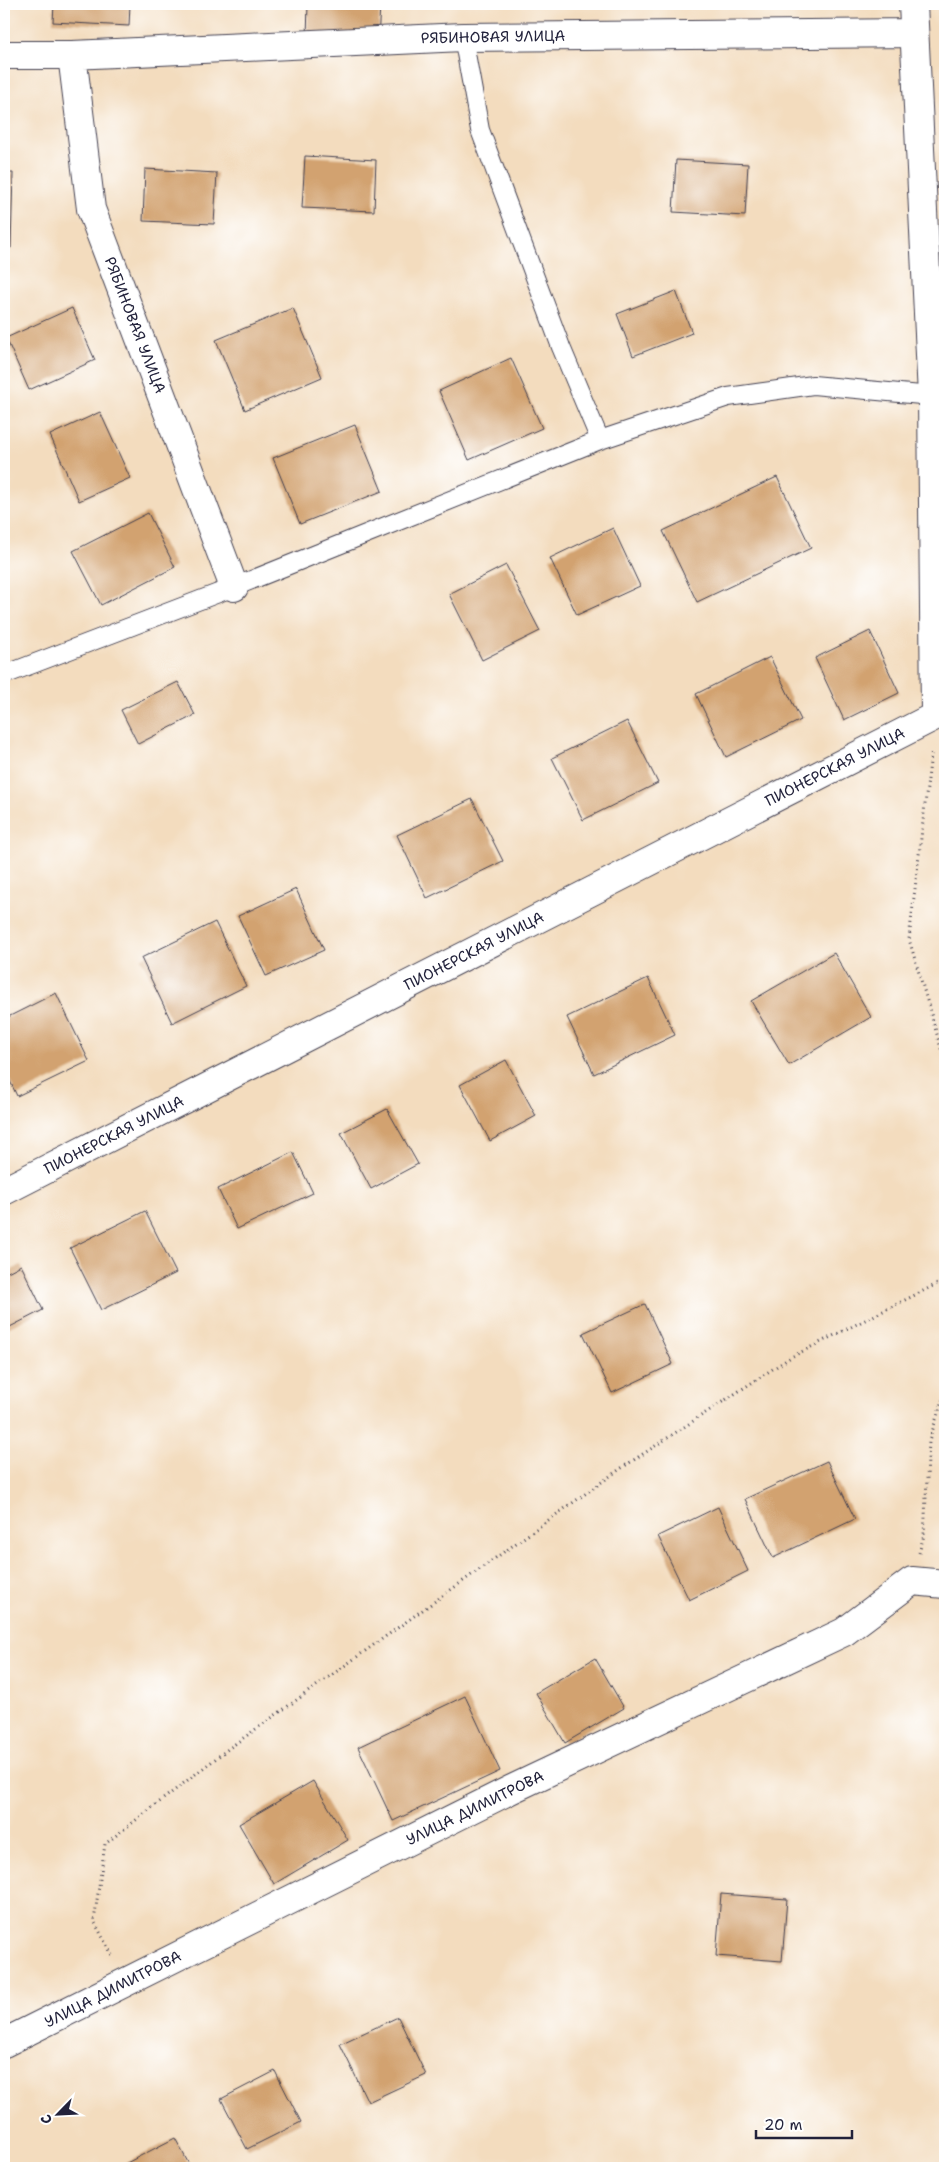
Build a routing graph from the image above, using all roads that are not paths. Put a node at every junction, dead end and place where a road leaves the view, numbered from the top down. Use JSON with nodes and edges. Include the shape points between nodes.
{"nodes":[{"id":1,"x":913,"y":4,"type":"edge"},
{"id":2,"x":914,"y":33,"type":"junction"},
{"id":3,"x":463,"y":37,"type":"junction"},
{"id":4,"x":4,"y":55,"type":"edge"},
{"id":5,"x":72,"y":55,"type":"junction"},
{"id":6,"x":932,"y":396,"type":"junction"},
{"id":7,"x":600,"y":440,"type":"junction"},
{"id":8,"x":234,"y":587,"type":"junction"},
{"id":9,"x":4,"y":676,"type":"edge"},
{"id":10,"x":940,"y":713,"type":"edge"},
{"id":11,"x":4,"y":1191,"type":"edge"},
{"id":12,"x":945,"y":1584,"type":"edge"},
{"id":13,"x":4,"y":2043,"type":"edge"}],
"edges":[{"from":1,"to":2,"type":"street"},
{"from":2,"to":3,"type":"street","name":"РЯБИНОВАЯ УЛИЦА"},
{"from":2,"to":6,"type":"street"},
{"from":3,"to":5,"type":"street","name":"РЯБИНОВАЯ УЛИЦА"},
{"from":3,"to":7,"type":"lane","via":[[480,130],[561,347]]},
{"from":4,"to":5,"type":"street","name":"РЯБИНОВАЯ УЛИЦА"},
{"from":5,"to":8,"type":"street","name":"РЯБИНОВАЯ УЛИЦА","via":[[91,209]]},
{"from":6,"to":7,"type":"lane","via":[[813,385],[728,397]]},
{"from":6,"to":10,"type":"street"},
{"from":7,"to":8,"type":"lane"},
{"from":8,"to":9,"type":"lane"},
{"from":10,"to":11,"type":"street","name":"ПИОНЕРСКАЯ УЛИЦА"},
{"from":12,"to":13,"type":"street","name":"УЛИЦА ДИМИТРОВА","via":[[912,1581],[844,1632],[512,1789]]}]}
